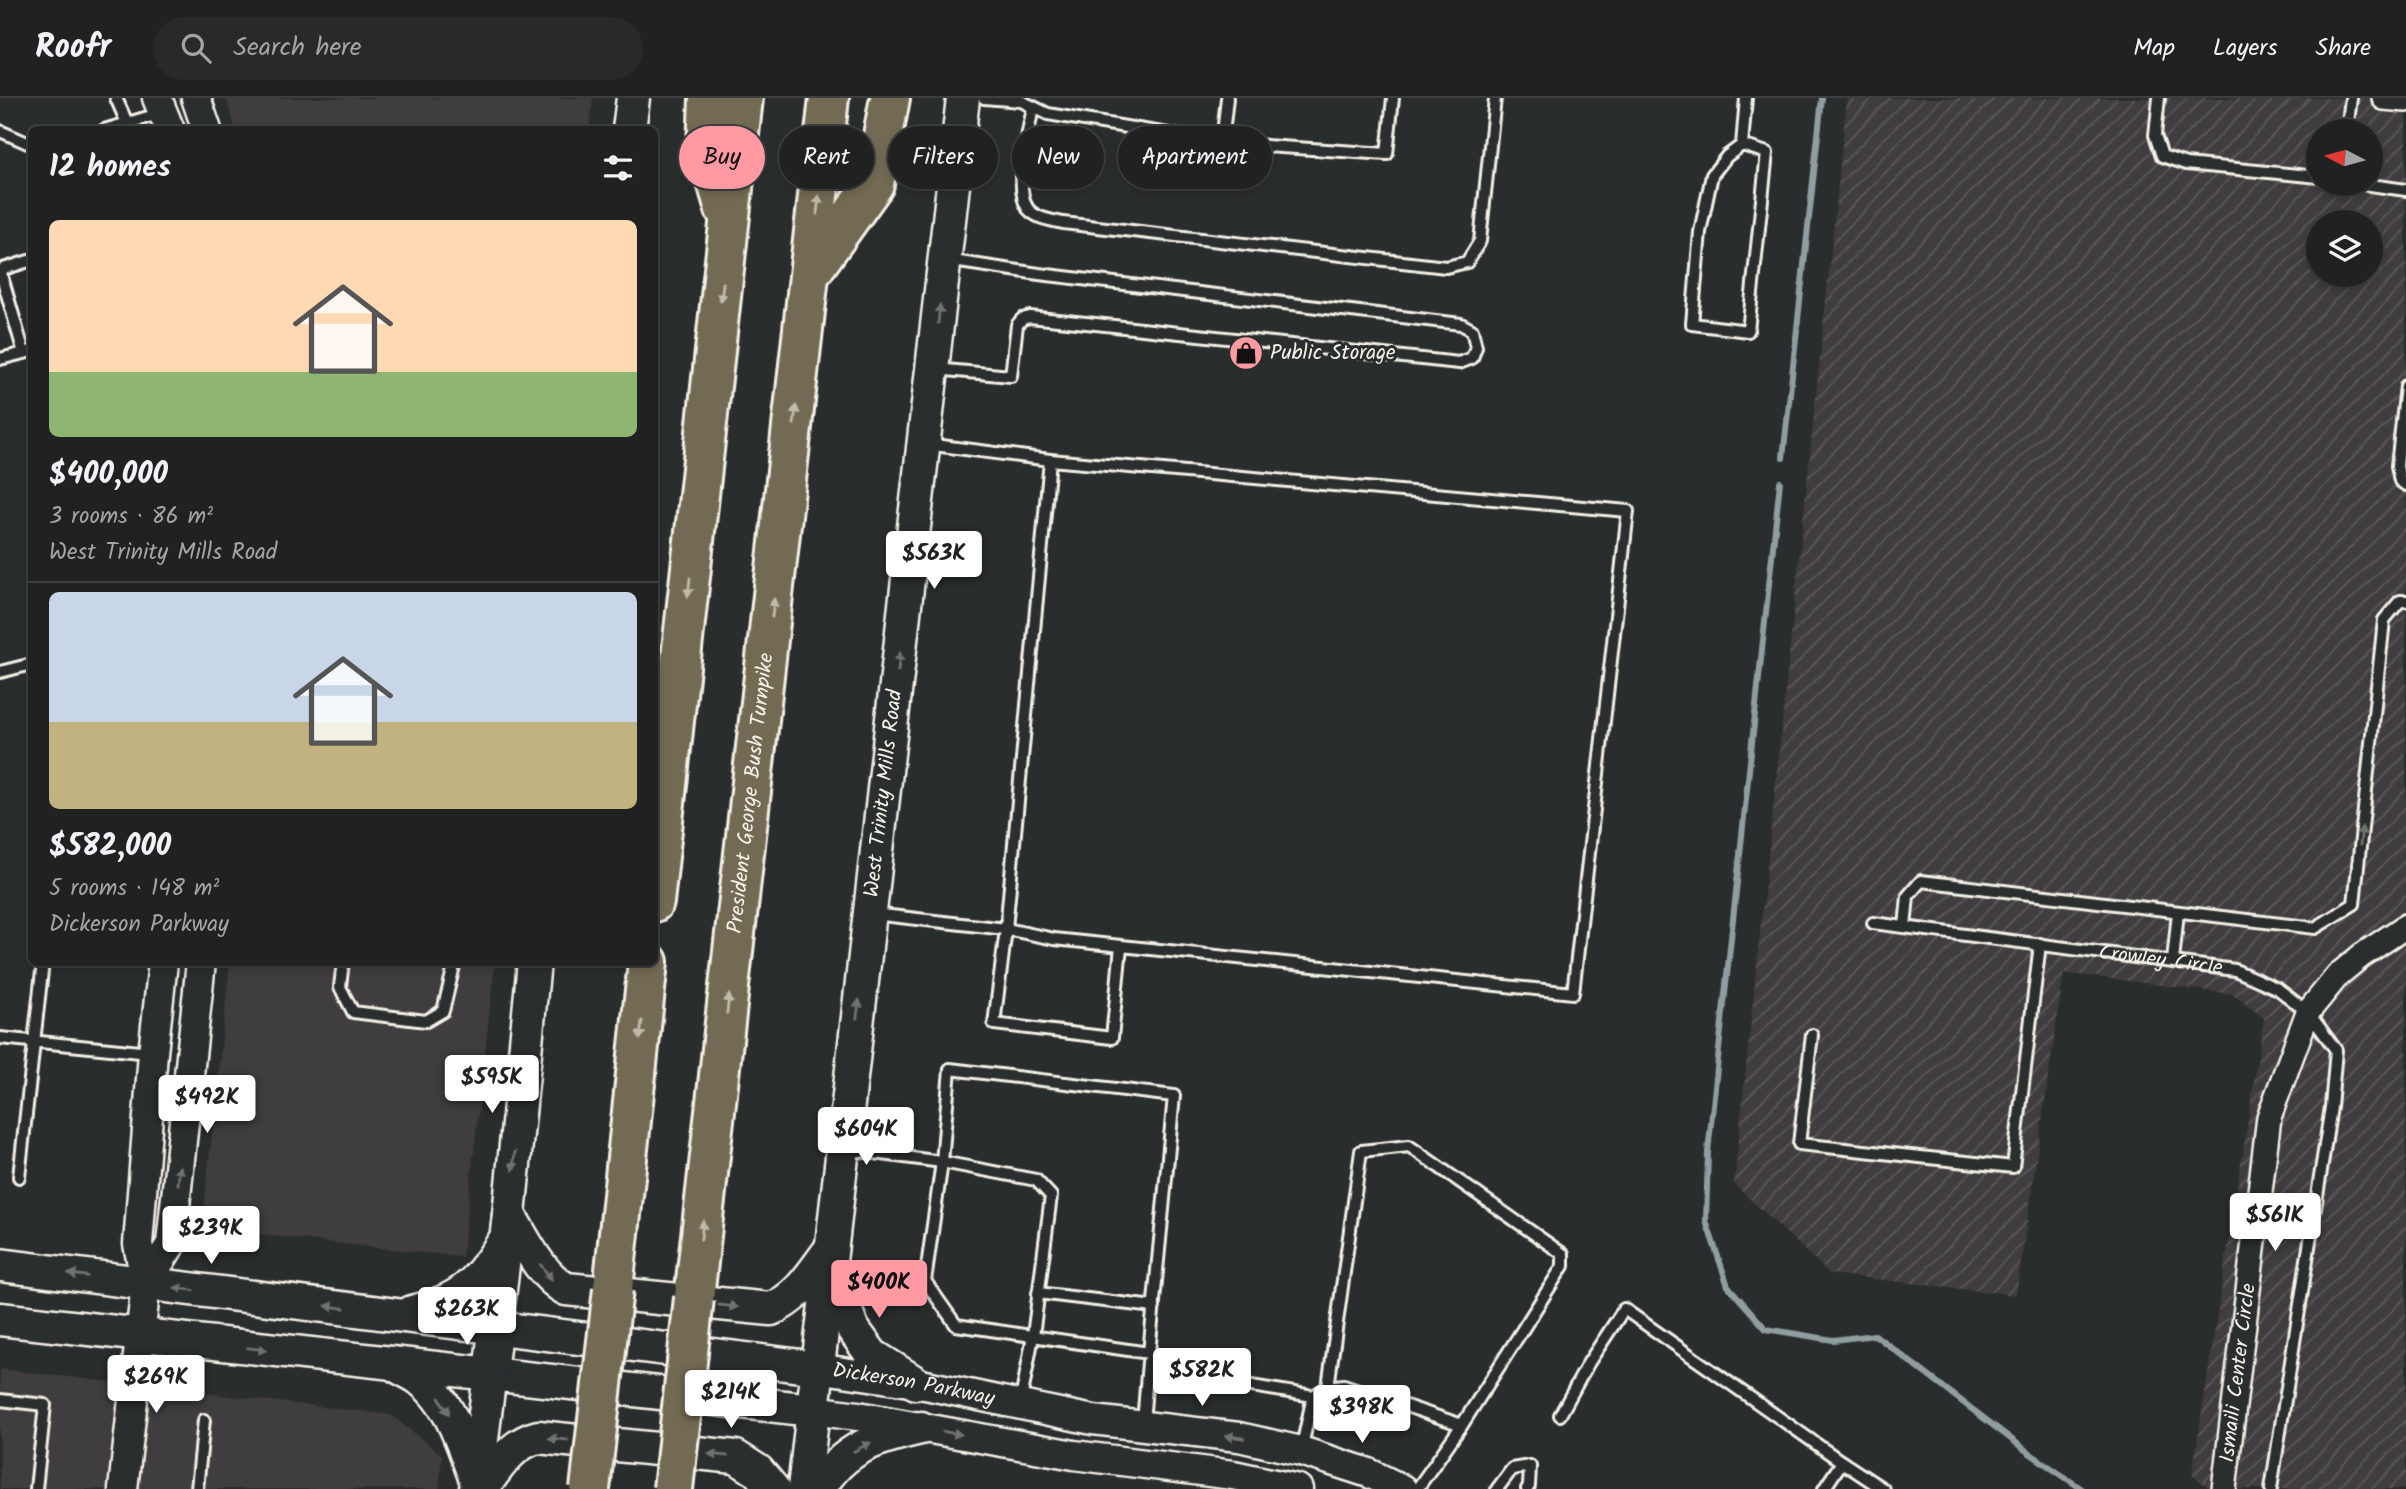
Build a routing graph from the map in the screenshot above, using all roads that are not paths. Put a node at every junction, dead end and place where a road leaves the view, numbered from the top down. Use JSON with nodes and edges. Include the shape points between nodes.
{"nodes":[{"id":1,"x":116,"y":98,"type":"edge"},
{"id":2,"x":196,"y":98,"type":"edge"},
{"id":3,"x":633,"y":98,"type":"edge"},
{"id":4,"x":709,"y":98,"type":"edge"},
{"id":5,"x":743,"y":98,"type":"edge"},
{"id":6,"x":829,"y":98,"type":"edge"},
{"id":7,"x":890,"y":98,"type":"edge"},
{"id":8,"x":963,"y":98,"type":"edge"},
{"id":9,"x":984,"y":98,"type":"edge"},
{"id":10,"x":1227,"y":98,"type":"edge"},
{"id":11,"x":1394,"y":98,"type":"edge"},
{"id":12,"x":1495,"y":98,"type":"edge"},
{"id":13,"x":1746,"y":98,"type":"edge"},
{"id":14,"x":2158,"y":98,"type":"edge"},
{"id":15,"x":2351,"y":98,"type":"edge"},
{"id":16,"x":2384,"y":98,"type":"edge"},
{"id":17,"x":2406,"y":100,"type":"edge"},
{"id":18,"x":1033,"y":107,"type":"junction"},
{"id":19,"x":163,"y":113,"type":"edge"},
{"id":20,"x":2348,"y":119,"type":"edge"},
{"id":21,"x":127,"y":123,"type":"junction"},
{"id":22,"x":117,"y":126,"type":"edge"},
{"id":23,"x":206,"y":126,"type":"edge"},
{"id":24,"x":630,"y":126,"type":"edge"},
{"id":25,"x":1120,"y":126,"type":"edge"},
{"id":26,"x":1224,"y":126,"type":"edge"},
{"id":27,"x":0,"y":131,"type":"edge"},
{"id":28,"x":28,"y":143,"type":"edge"},
{"id":29,"x":1742,"y":145,"type":"junction"},
{"id":30,"x":1272,"y":146,"type":"edge"},
{"id":31,"x":2306,"y":176,"type":"edge"},
{"id":32,"x":2384,"y":187,"type":"edge"},
{"id":33,"x":2406,"y":190,"type":"edge"},
{"id":34,"x":730,"y":224,"type":"junction"},
{"id":35,"x":945,"y":260,"type":"junction"},
{"id":36,"x":28,"y":261,"type":"edge"},
{"id":37,"x":0,"y":270,"type":"edge"},
{"id":38,"x":811,"y":273,"type":"junction"},
{"id":39,"x":28,"y":352,"type":"edge"},
{"id":40,"x":0,"y":359,"type":"edge"},
{"id":41,"x":933,"y":369,"type":"junction"},
{"id":42,"x":2406,"y":386,"type":"edge"},
{"id":43,"x":924,"y":444,"type":"junction"},
{"id":44,"x":1050,"y":460,"type":"junction"},
{"id":45,"x":2406,"y":485,"type":"edge"},
{"id":46,"x":2406,"y":601,"type":"edge"},
{"id":47,"x":28,"y":665,"type":"edge"},
{"id":48,"x":0,"y":672,"type":"edge"},
{"id":49,"x":658,"y":866,"type":"edge"},
{"id":50,"x":2178,"y":912,"type":"junction"},
{"id":51,"x":870,"y":914,"type":"junction"},
{"id":52,"x":1873,"y":923,"type":"dead end"},
{"id":53,"x":2406,"y":926,"type":"edge"},
{"id":54,"x":1905,"y":927,"type":"junction"},
{"id":55,"x":1006,"y":929,"type":"junction"},
{"id":56,"x":2040,"y":944,"type":"junction"},
{"id":57,"x":1121,"y":946,"type":"junction"},
{"id":58,"x":2173,"y":961,"type":"junction"},
{"id":59,"x":43,"y":966,"type":"edge"},
{"id":60,"x":163,"y":966,"type":"edge"},
{"id":61,"x":201,"y":966,"type":"edge"},
{"id":62,"x":343,"y":966,"type":"edge"},
{"id":63,"x":454,"y":966,"type":"edge"},
{"id":64,"x":534,"y":966,"type":"edge"},
{"id":65,"x":648,"y":966,"type":"edge"},
{"id":66,"x":2308,"y":1012,"type":"junction"},
{"id":67,"x":1812,"y":1035,"type":"dead end"},
{"id":68,"x":0,"y":1038,"type":"edge"},
{"id":69,"x":34,"y":1042,"type":"junction"},
{"id":70,"x":153,"y":1053,"type":"junction"},
{"id":71,"x":841,"y":1149,"type":"junction"},
{"id":72,"x":942,"y":1162,"type":"junction"},
{"id":73,"x":19,"y":1177,"type":"dead end"},
{"id":74,"x":508,"y":1227,"type":"junction"},
{"id":75,"x":829,"y":1259,"type":"junction"},
{"id":76,"x":0,"y":1265,"type":"edge"},
{"id":77,"x":146,"y":1284,"type":"junction"},
{"id":78,"x":1038,"y":1293,"type":"junction"},
{"id":79,"x":1154,"y":1307,"type":"junction"},
{"id":80,"x":400,"y":1315,"type":"junction"},
{"id":81,"x":0,"y":1319,"type":"edge"},
{"id":82,"x":495,"y":1327,"type":"junction"},
{"id":83,"x":141,"y":1335,"type":"junction"},
{"id":84,"x":1032,"y":1336,"type":"junction"},
{"id":85,"x":1149,"y":1353,"type":"junction"},
{"id":86,"x":392,"y":1364,"type":"junction"},
{"id":87,"x":817,"y":1368,"type":"junction"},
{"id":88,"x":1148,"y":1369,"type":"junction"},
{"id":89,"x":490,"y":1373,"type":"junction"},
{"id":90,"x":916,"y":1383,"type":"junction"},
{"id":91,"x":1328,"y":1387,"type":"junction"},
{"id":92,"x":1313,"y":1396,"type":"junction"},
{"id":93,"x":0,"y":1400,"type":"edge"},
{"id":94,"x":1020,"y":1406,"type":"junction"},
{"id":95,"x":812,"y":1410,"type":"junction"},
{"id":96,"x":1560,"y":1415,"type":"dead end"},
{"id":97,"x":204,"y":1420,"type":"dead end"},
{"id":98,"x":1462,"y":1424,"type":"junction"},
{"id":99,"x":1143,"y":1426,"type":"junction"},
{"id":100,"x":921,"y":1428,"type":"junction"},
{"id":101,"x":1301,"y":1451,"type":"junction"},
{"id":102,"x":1842,"y":1462,"type":"junction"},
{"id":103,"x":478,"y":1486,"type":"edge"},
{"id":104,"x":1293,"y":1488,"type":"edge"},
{"id":105,"x":36,"y":1489,"type":"edge"},
{"id":106,"x":123,"y":1489,"type":"edge"},
{"id":107,"x":197,"y":1489,"type":"edge"},
{"id":108,"x":590,"y":1489,"type":"edge"},
{"id":109,"x":673,"y":1489,"type":"edge"},
{"id":110,"x":773,"y":1489,"type":"edge"},
{"id":111,"x":804,"y":1489,"type":"edge"},
{"id":112,"x":819,"y":1489,"type":"edge"},
{"id":113,"x":1402,"y":1489,"type":"edge"},
{"id":114,"x":1417,"y":1489,"type":"edge"},
{"id":115,"x":1497,"y":1489,"type":"edge"},
{"id":116,"x":1527,"y":1489,"type":"edge"},
{"id":117,"x":1824,"y":1489,"type":"edge"},
{"id":118,"x":1883,"y":1489,"type":"edge"},
{"id":119,"x":2224,"y":1489,"type":"edge"},
{"id":120,"x":2271,"y":1489,"type":"edge"}],
"edges":[{"from":1,"to":21,"type":"lane"},
{"from":2,"to":23,"type":"street"},
{"from":3,"to":24,"type":"main road"},
{"from":4,"to":34,"type":"highway","via":[[706,148]]},
{"from":5,"to":34,"type":"highway"},
{"from":38,"to":6,"type":"highway","name":"President George Bush Turnpike","one_way":true},
{"from":7,"to":38,"type":"highway","via":[[874,184]]},
{"from":8,"to":35,"type":"main road","name":"West Trinity Mills Road"},
{"from":9,"to":18,"type":"lane"},
{"from":10,"to":26,"type":"lane"},
{"from":11,"to":30,"type":"lane","via":[[1387,154]]},
{"from":12,"to":18,"type":"lane","via":[[1480,241],[1466,262],[1446,267],[1041,218],[1029,210],[1022,197]]},
{"from":13,"to":29,"type":"lane"},
{"from":14,"to":31,"type":"lane","via":[[2155,135],[2162,156],[2186,164]]},
{"from":15,"to":20,"type":"lane"},
{"from":16,"to":17,"type":"street"},
{"from":18,"to":25,"type":"lane","via":[[1048,114]]},
{"from":19,"to":21,"type":"lane"},
{"from":21,"to":22,"type":"lane"},
{"from":27,"to":28,"type":"lane"},
{"from":29,"to":29,"type":"lane","via":[[1712,175],[1700,232],[1692,324],[1748,331],[1767,153]]},
{"from":32,"to":33,"type":"lane"},
{"from":34,"to":49,"type":"highway","one_way":true},
{"from":41,"to":35,"type":"main road","name":"West Trinity Mills Road","one_way":true},
{"from":35,"to":41,"type":"lane","via":[[1461,324],[1472,330],[1476,347],[1472,358],[1459,363],[1030,317],[1017,325],[1011,376]]},
{"from":36,"to":37,"type":"lane"},
{"from":37,"to":39,"type":"lane"},
{"from":109,"to":38,"type":"highway","name":"President George Bush Turnpike","one_way":true,"bridge":true},
{"from":39,"to":40,"type":"lane"},
{"from":41,"to":43,"type":"main road","name":"West Trinity Mills Road"},
{"from":42,"to":45,"type":"lane","via":[[2397,466],[2400,481]]},
{"from":43,"to":44,"type":"lane"},
{"from":51,"to":43,"type":"main road","name":"West Trinity Mills Road","one_way":true},
{"from":44,"to":55,"type":"lane"},
{"from":44,"to":57,"type":"lane","via":[[1628,511],[1573,993]]},
{"from":50,"to":46,"type":"lane","one_way":true,"via":[[2315,928],[2354,904],[2384,620],[2400,601]]},
{"from":47,"to":48,"type":"lane"},
{"from":50,"to":54,"type":"lane","via":[[1920,881],[1908,896]]},
{"from":50,"to":58,"type":"lane"},
{"from":51,"to":55,"type":"lane"},
{"from":71,"to":51,"type":"main road","name":"West Trinity Mills Road","one_way":true},
{"from":52,"to":54,"type":"lane","name":"Crowley Circle"},
{"from":53,"to":66,"type":"street","via":[[2338,975]]},
{"from":54,"to":56,"type":"lane","name":"Crowley Circle"},
{"from":55,"to":57,"type":"lane"},
{"from":55,"to":57,"type":"lane","via":[[993,1024],[1112,1038]]},
{"from":56,"to":58,"type":"lane","name":"Crowley Circle"},
{"from":56,"to":67,"type":"lane","via":[[2013,1167],[1799,1144]]},
{"from":58,"to":66,"type":"lane","name":"Crowley Circle","via":[[2235,970],[2278,989]]},
{"from":59,"to":69,"type":"lane"},
{"from":60,"to":70,"type":"street"},
{"from":77,"to":61,"type":"street","one_way":true,"via":[[171,1244]]},
{"from":62,"to":63,"type":"lane","via":[[340,987],[353,1012],[426,1021],[443,1011]]},
{"from":64,"to":74,"type":"main road","one_way":true},
{"from":65,"to":108,"type":"highway","one_way":true,"bridge":true},
{"from":66,"to":119,"type":"street","name":"Ismaili Center Circle","via":[[2269,1117]]},
{"from":66,"to":120,"type":"lane","name":"Crowley Circle","via":[[2336,1050]]},
{"from":68,"to":69,"type":"lane"},
{"from":69,"to":70,"type":"lane"},
{"from":69,"to":73,"type":"lane"},
{"from":70,"to":77,"type":"street","via":[[138,1244]]},
{"from":71,"to":72,"type":"lane"},
{"from":71,"to":75,"type":"main road","name":"West Trinity Mills Road"},
{"from":72,"to":78,"type":"lane","via":[[1036,1180],[1051,1196]]},
{"from":72,"to":79,"type":"lane","via":[[950,1069],[1174,1096]]},
{"from":72,"to":84,"type":"lane","via":[[925,1281],[956,1325]]},
{"from":74,"to":75,"type":"main road","one_way":true,"via":[[554,1282],[566,1289],[771,1309],[796,1293]]},
{"from":74,"to":80,"type":"main road","via":[[480,1278],[463,1293]]},
{"from":74,"to":82,"type":"main road"},
{"from":75,"to":87,"type":"main road","name":"West Trinity Mills Road"},
{"from":75,"to":90,"type":"main road","via":[[853,1329],[872,1355]]},
{"from":77,"to":76,"type":"main road","name":"Dickerson Parkway","one_way":true},
{"from":80,"to":77,"type":"main road","name":"Dickerson Parkway","one_way":true},
{"from":77,"to":83,"type":"street"},
{"from":78,"to":79,"type":"lane"},
{"from":78,"to":84,"type":"lane"},
{"from":79,"to":85,"type":"lane"},
{"from":80,"to":82,"type":"main road","name":"Dickerson Parkway"},
{"from":81,"to":83,"type":"main road","name":"Dickerson Parkway"},
{"from":82,"to":87,"type":"main road","name":"Dickerson Parkway"},
{"from":82,"to":89,"type":"main road"},
{"from":83,"to":86,"type":"main road","name":"Dickerson Parkway","one_way":true},
{"from":83,"to":106,"type":"street"},
{"from":84,"to":85,"type":"lane"},
{"from":84,"to":94,"type":"lane"},
{"from":85,"to":88,"type":"lane"},
{"from":86,"to":89,"type":"main road","name":"Dickerson Parkway"},
{"from":86,"to":103,"type":"main road","one_way":true,"via":[[421,1379],[441,1399]]},
{"from":87,"to":90,"type":"street","name":"Dickerson Parkway"},
{"from":87,"to":95,"type":"main road","name":"West Trinity Mills Road"},
{"from":88,"to":92,"type":"lane"},
{"from":88,"to":99,"type":"lane"},
{"from":89,"to":95,"type":"main road","name":"Dickerson Parkway"},
{"from":89,"to":103,"type":"main road"},
{"from":90,"to":94,"type":"street","name":"Dickerson Parkway"},
{"from":91,"to":92,"type":"lane"},
{"from":91,"to":98,"type":"lane","via":[[1344,1385]]},
{"from":91,"to":98,"type":"lane","via":[[1361,1151],[1409,1146],[1563,1254],[1563,1266]]},
{"from":92,"to":101,"type":"lane"},
{"from":93,"to":105,"type":"lane","via":[[46,1405]]},
{"from":94,"to":99,"type":"street","name":"Dickerson Parkway"},
{"from":95,"to":100,"type":"street","name":"Dickerson Parkway"},
{"from":95,"to":111,"type":"main road","name":"West Trinity Mills Road"},
{"from":96,"to":102,"type":"lane","via":[[1624,1309]]},
{"from":97,"to":107,"type":"lane"},
{"from":98,"to":114,"type":"lane"},
{"from":101,"to":99,"type":"street","name":"Dickerson Parkway","one_way":true,"via":[[1239,1437]]},
{"from":100,"to":104,"type":"street","name":"Dickerson Parkway","one_way":true},
{"from":112,"to":100,"type":"main road","one_way":true,"via":[[828,1474],[857,1448]]},
{"from":101,"to":104,"type":"street"},
{"from":101,"to":113,"type":"street","name":"Dickerson Parkway"},
{"from":102,"to":117,"type":"lane"},
{"from":102,"to":118,"type":"lane"},
{"from":110,"to":103,"type":"main road","one_way":true,"via":[[758,1471],[736,1457],[538,1437],[515,1448]]},
{"from":115,"to":116,"type":"lane","via":[[1512,1469],[1530,1466]]}]}
